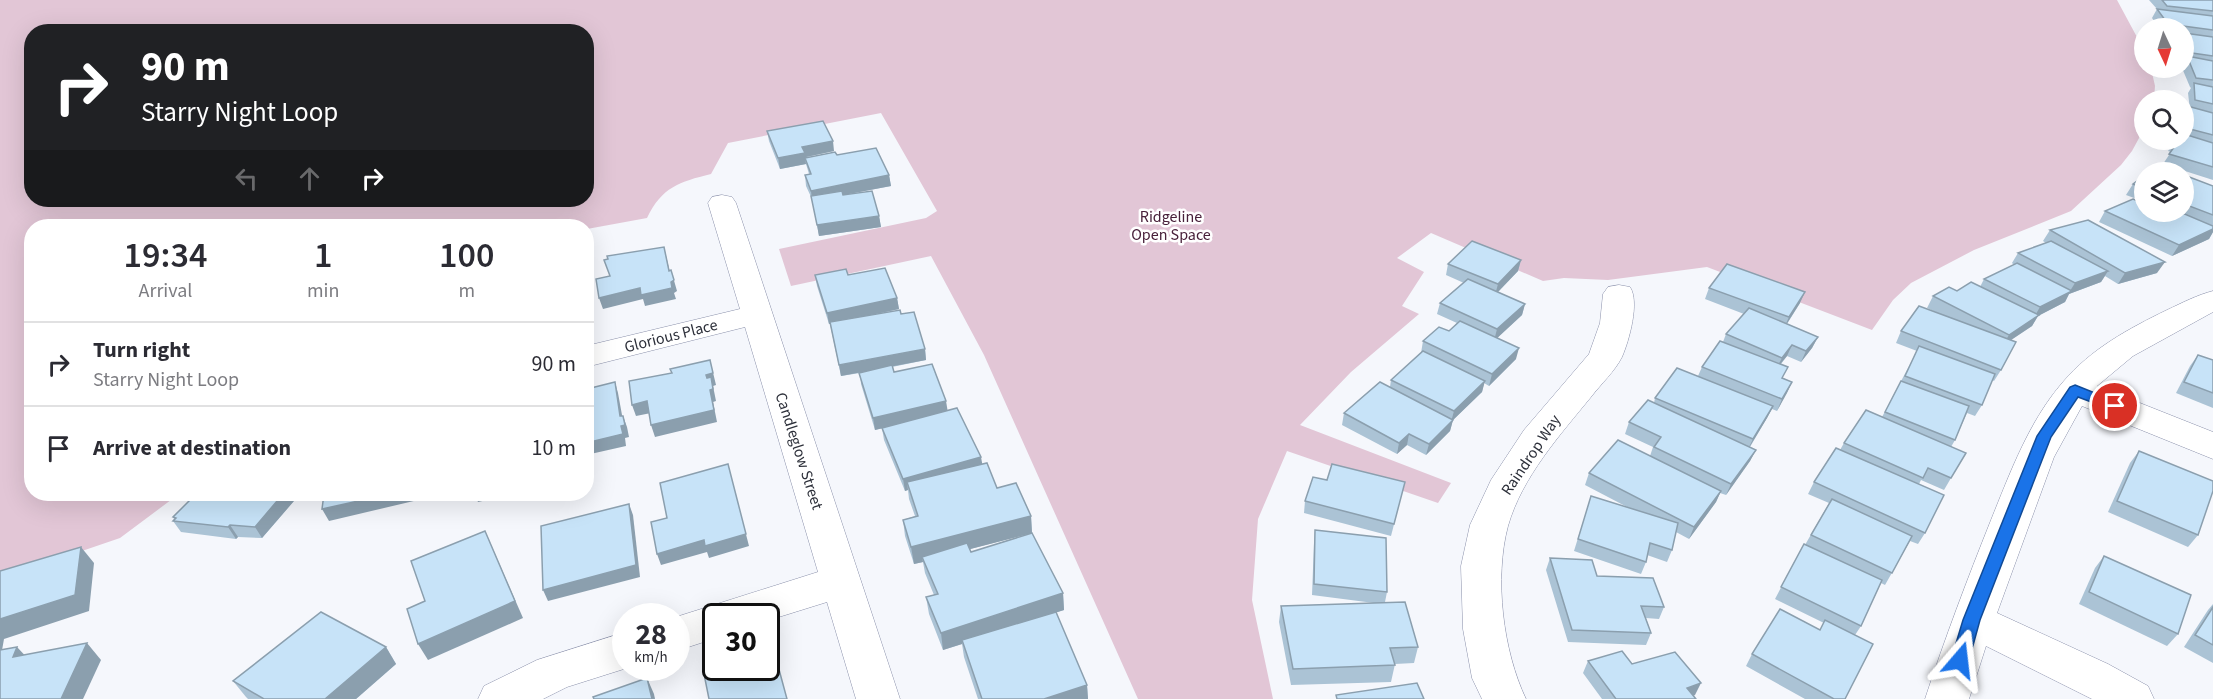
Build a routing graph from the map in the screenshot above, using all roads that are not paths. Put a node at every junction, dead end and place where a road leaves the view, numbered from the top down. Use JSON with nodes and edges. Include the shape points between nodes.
{"nodes":[{"id":1,"x":722,"y":203,"type":"dead end"},
{"id":2,"x":1619,"y":294,"type":"dead end"},
{"id":3,"x":2213,"y":300,"type":"edge"},
{"id":4,"x":756,"y":315,"type":"junction"},
{"id":5,"x":594,"y":355,"type":"edge"},
{"id":6,"x":2075,"y":390,"type":"junction"},
{"id":7,"x":2213,"y":446,"type":"edge"},
{"id":8,"x":841,"y":581,"type":"junction"},
{"id":9,"x":771,"y":603,"type":"edge"},
{"id":10,"x":1972,"y":620,"type":"junction"},
{"id":11,"x":612,"y":654,"type":"edge"},
{"id":12,"x":500,"y":699,"type":"edge"},
{"id":13,"x":878,"y":699,"type":"edge"},
{"id":14,"x":1504,"y":699,"type":"edge"},
{"id":15,"x":1947,"y":699,"type":"edge"},
{"id":16,"x":2132,"y":699,"type":"edge"}],
"edges":[{"from":1,"to":4,"type":"street","name":"Candleglow Street"},
{"from":2,"to":14,"type":"street","name":"Raindrop Way","via":[[1616,323],[1605,357],[1537,439],[1510,480],[1489,525],[1481,566],[1484,629],[1494,678]]},
{"from":3,"to":6,"type":"street","via":[[2108,358]]},
{"from":4,"to":5,"type":"street","name":"Glorious Place"},
{"from":4,"to":8,"type":"street","name":"Candleglow Street"},
{"from":6,"to":7,"type":"street"},
{"from":6,"to":10,"type":"street","via":[[2044,436]]},
{"from":8,"to":9,"type":"street"},
{"from":8,"to":13,"type":"street","name":"Candleglow Street"},
{"from":10,"to":15,"type":"street"},
{"from":10,"to":16,"type":"street"},
{"from":11,"to":12,"type":"street","via":[[553,673]]}]}
